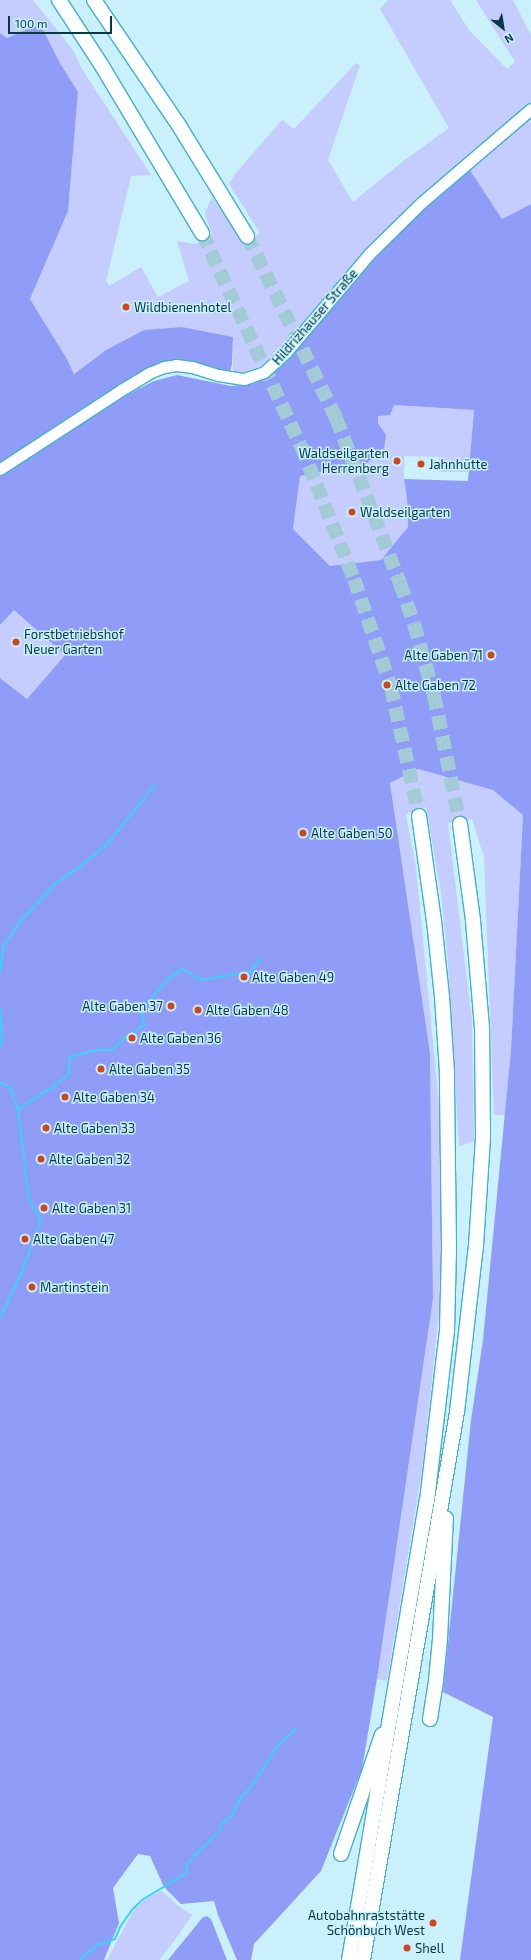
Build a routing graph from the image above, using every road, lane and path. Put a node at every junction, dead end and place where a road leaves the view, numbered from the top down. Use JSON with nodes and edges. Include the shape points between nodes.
{"nodes":[{"id":1,"x":59,"y":0,"type":"edge"},
{"id":2,"x":94,"y":0,"type":"edge"},
{"id":3,"x":531,"y":109,"type":"edge"},
{"id":4,"x":202,"y":233,"type":"tunnel mouth"},
{"id":5,"x":248,"y":236,"type":"tunnel mouth"},
{"id":6,"x":0,"y":469,"type":"edge"},
{"id":7,"x":419,"y":816,"type":"tunnel mouth"},
{"id":8,"x":460,"y":824,"type":"tunnel mouth"},
{"id":9,"x":447,"y":1473,"type":"junction"},
{"id":10,"x":393,"y":1706,"type":"junction"},
{"id":11,"x":430,"y":1719,"type":"dead end"},
{"id":12,"x":341,"y":1854,"type":"dead end"},
{"id":13,"x":349,"y":1960,"type":"edge"},
{"id":14,"x":363,"y":1960,"type":"edge"}],
"edges":[{"from":1,"to":4,"type":"highway","via":[[102,66]]},
{"from":2,"to":5,"type":"highway","via":[[208,170]]},
{"from":3,"to":6,"type":"main road","name":"Hildrizhauser Straße","via":[[406,217],[369,254],[282,357],[264,372],[244,379],[176,365],[159,369],[121,390]]},
{"from":7,"to":10,"type":"highway","via":[[435,928],[447,1072],[447,1331],[427,1501]]},
{"from":8,"to":9,"type":"highway","via":[[468,871],[479,974],[483,1137],[468,1325]]},
{"from":9,"to":11,"type":"highway","via":[[445,1565],[436,1680]]},
{"from":9,"to":14,"type":"highway"},
{"from":10,"to":12,"type":"highway"},
{"from":10,"to":13,"type":"highway"}]}
